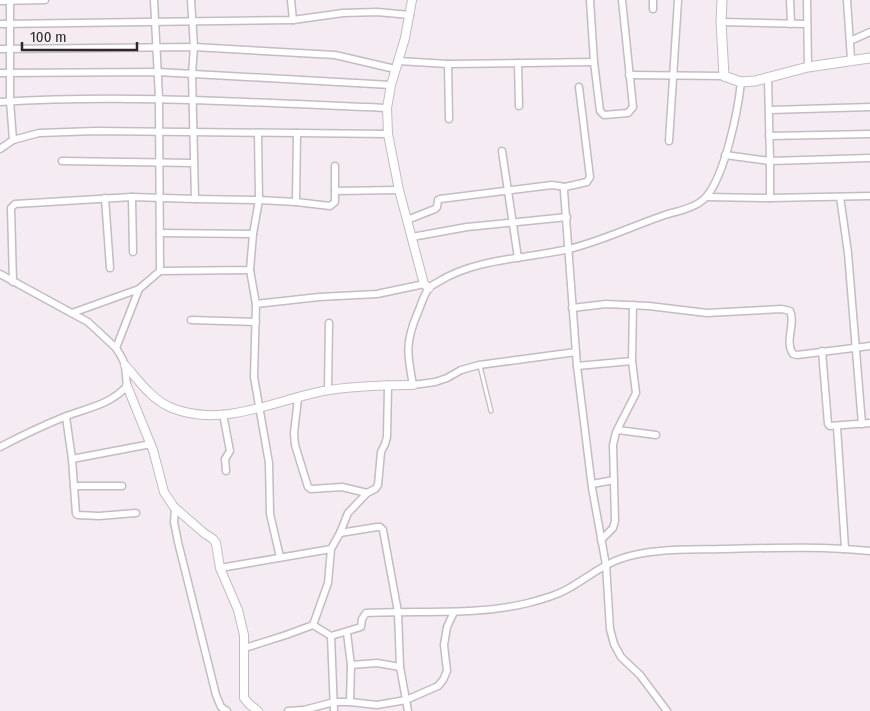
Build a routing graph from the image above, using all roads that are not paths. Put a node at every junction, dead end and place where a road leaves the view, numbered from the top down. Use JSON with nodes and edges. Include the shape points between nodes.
{"nodes":[{"id":1,"x":10,"y":0,"type":"edge"},
{"id":2,"x":45,"y":0,"type":"edge"},
{"id":3,"x":154,"y":0,"type":"edge"},
{"id":4,"x":191,"y":0,"type":"edge"},
{"id":5,"x":291,"y":0,"type":"edge"},
{"id":6,"x":412,"y":0,"type":"edge"},
{"id":7,"x":590,"y":0,"type":"edge"},
{"id":8,"x":622,"y":0,"type":"edge"},
{"id":9,"x":653,"y":0,"type":"edge"},
{"id":10,"x":678,"y":0,"type":"edge"},
{"id":11,"x":722,"y":0,"type":"edge"},
{"id":12,"x":790,"y":0,"type":"edge"},
{"id":13,"x":807,"y":0,"type":"edge"},
{"id":14,"x":847,"y":0,"type":"edge"},
{"id":15,"x":0,"y":1,"type":"edge"},
{"id":16,"x":652,"y":9,"type":"dead end"},
{"id":17,"x":410,"y":15,"type":"junction"},
{"id":18,"x":293,"y":20,"type":"junction"},
{"id":19,"x":155,"y":21,"type":"junction"},
{"id":20,"x":192,"y":21,"type":"junction"},
{"id":21,"x":721,"y":22,"type":"junction"},
{"id":22,"x":0,"y":24,"type":"edge"},
{"id":23,"x":10,"y":24,"type":"junction"},
{"id":24,"x":791,"y":24,"type":"junction"},
{"id":25,"x":806,"y":24,"type":"junction"},
{"id":26,"x":870,"y":32,"type":"edge"},
{"id":27,"x":850,"y":41,"type":"junction"},
{"id":28,"x":156,"y":46,"type":"junction"},
{"id":29,"x":194,"y":47,"type":"junction"},
{"id":30,"x":0,"y":49,"type":"edge"},
{"id":31,"x":10,"y":49,"type":"junction"},
{"id":32,"x":870,"y":58,"type":"edge"},
{"id":33,"x":851,"y":59,"type":"junction"},
{"id":34,"x":594,"y":62,"type":"junction"},
{"id":35,"x":518,"y":63,"type":"junction"},
{"id":36,"x":448,"y":64,"type":"junction"},
{"id":37,"x":396,"y":65,"type":"junction"},
{"id":38,"x":808,"y":67,"type":"junction"},
{"id":39,"x":158,"y":72,"type":"junction"},
{"id":40,"x":0,"y":73,"type":"edge"},
{"id":41,"x":10,"y":73,"type":"junction"},
{"id":42,"x":192,"y":74,"type":"junction"},
{"id":43,"x":629,"y":75,"type":"junction"},
{"id":44,"x":673,"y":76,"type":"junction"},
{"id":45,"x":724,"y":76,"type":"junction"},
{"id":46,"x":768,"y":78,"type":"junction"},
{"id":47,"x":740,"y":82,"type":"junction"},
{"id":48,"x":391,"y":85,"type":"junction"},
{"id":49,"x":580,"y":86,"type":"dead end"},
{"id":50,"x":159,"y":98,"type":"junction"},
{"id":51,"x":193,"y":101,"type":"junction"},
{"id":52,"x":0,"y":102,"type":"edge"},
{"id":53,"x":10,"y":102,"type":"junction"},
{"id":54,"x":519,"y":106,"type":"dead end"},
{"id":55,"x":870,"y":107,"type":"edge"},
{"id":56,"x":388,"y":108,"type":"junction"},
{"id":57,"x":770,"y":110,"type":"junction"},
{"id":58,"x":449,"y":119,"type":"dead end"},
{"id":59,"x":159,"y":132,"type":"junction"},
{"id":60,"x":193,"y":132,"type":"junction"},
{"id":61,"x":258,"y":133,"type":"junction"},
{"id":62,"x":297,"y":134,"type":"junction"},
{"id":63,"x":388,"y":134,"type":"junction"},
{"id":64,"x":870,"y":134,"type":"edge"},
{"id":65,"x":769,"y":136,"type":"junction"},
{"id":66,"x":13,"y":140,"type":"junction"},
{"id":67,"x":668,"y":141,"type":"dead end"},
{"id":68,"x":0,"y":150,"type":"edge"},
{"id":69,"x":502,"y":150,"type":"dead end"},
{"id":70,"x":725,"y":155,"type":"junction"},
{"id":71,"x":870,"y":158,"type":"edge"},
{"id":72,"x":62,"y":161,"type":"dead end"},
{"id":73,"x":770,"y":161,"type":"junction"},
{"id":74,"x":159,"y":163,"type":"junction"},
{"id":75,"x":194,"y":163,"type":"junction"},
{"id":76,"x":336,"y":166,"type":"dead end"},
{"id":77,"x":565,"y":187,"type":"junction"},
{"id":78,"x":399,"y":190,"type":"junction"},
{"id":79,"x":507,"y":190,"type":"junction"},
{"id":80,"x":335,"y":191,"type":"junction"},
{"id":81,"x":870,"y":196,"type":"edge"},
{"id":82,"x":159,"y":197,"type":"junction"},
{"id":83,"x":706,"y":197,"type":"junction"},
{"id":84,"x":840,"y":197,"type":"junction"},
{"id":85,"x":104,"y":198,"type":"junction"},
{"id":86,"x":132,"y":198,"type":"junction"},
{"id":87,"x":770,"y":198,"type":"junction"},
{"id":88,"x":194,"y":199,"type":"junction"},
{"id":89,"x":259,"y":200,"type":"junction"},
{"id":90,"x":296,"y":202,"type":"junction"},
{"id":91,"x":567,"y":217,"type":"junction"},
{"id":92,"x":407,"y":220,"type":"junction"},
{"id":93,"x":512,"y":222,"type":"junction"},
{"id":94,"x":160,"y":233,"type":"junction"},
{"id":95,"x":253,"y":234,"type":"junction"},
{"id":96,"x":412,"y":237,"type":"junction"},
{"id":97,"x":569,"y":249,"type":"junction"},
{"id":98,"x":133,"y":252,"type":"dead end"},
{"id":99,"x":518,"y":258,"type":"junction"},
{"id":100,"x":110,"y":268,"type":"dead end"},
{"id":101,"x":250,"y":270,"type":"junction"},
{"id":102,"x":160,"y":271,"type":"junction"},
{"id":103,"x":0,"y":274,"type":"edge"},
{"id":104,"x":13,"y":282,"type":"junction"},
{"id":105,"x":426,"y":286,"type":"junction"},
{"id":106,"x":139,"y":289,"type":"junction"},
{"id":107,"x":256,"y":304,"type":"junction"},
{"id":108,"x":633,"y":305,"type":"junction"},
{"id":109,"x":572,"y":308,"type":"junction"},
{"id":110,"x":72,"y":313,"type":"junction"},
{"id":111,"x":191,"y":320,"type":"dead end"},
{"id":112,"x":256,"y":322,"type":"junction"},
{"id":113,"x":329,"y":323,"type":"dead end"},
{"id":114,"x":870,"y":346,"type":"edge"},
{"id":115,"x":857,"y":347,"type":"junction"},
{"id":116,"x":116,"y":348,"type":"junction"},
{"id":117,"x":576,"y":352,"type":"junction"},
{"id":118,"x":822,"y":352,"type":"junction"},
{"id":119,"x":632,"y":361,"type":"junction"},
{"id":120,"x":125,"y":365,"type":"junction"},
{"id":121,"x":479,"y":365,"type":"junction"},
{"id":122,"x":577,"y":366,"type":"junction"},
{"id":123,"x":388,"y":385,"type":"junction"},
{"id":124,"x":413,"y":385,"type":"junction"},
{"id":125,"x":127,"y":386,"type":"junction"},
{"id":126,"x":328,"y":390,"type":"junction"},
{"id":127,"x":298,"y":398,"type":"junction"},
{"id":128,"x":259,"y":408,"type":"junction"},
{"id":129,"x":491,"y":411,"type":"dead end"},
{"id":130,"x":223,"y":414,"type":"junction"},
{"id":131,"x":66,"y":417,"type":"junction"},
{"id":132,"x":870,"y":423,"type":"edge"},
{"id":133,"x":862,"y":424,"type":"junction"},
{"id":134,"x":837,"y":427,"type":"junction"},
{"id":135,"x":618,"y":430,"type":"junction"},
{"id":136,"x":656,"y":435,"type":"dead end"},
{"id":137,"x":151,"y":444,"type":"junction"},
{"id":138,"x":0,"y":447,"type":"edge"},
{"id":139,"x":72,"y":459,"type":"junction"},
{"id":140,"x":226,"y":471,"type":"dead end"},
{"id":141,"x":614,"y":480,"type":"junction"},
{"id":142,"x":592,"y":484,"type":"junction"},
{"id":143,"x":74,"y":486,"type":"junction"},
{"id":144,"x":122,"y":486,"type":"dead end"},
{"id":145,"x":367,"y":493,"type":"junction"},
{"id":146,"x":175,"y":509,"type":"junction"},
{"id":147,"x":136,"y":513,"type":"dead end"},
{"id":148,"x":340,"y":533,"type":"junction"},
{"id":149,"x":601,"y":540,"type":"junction"},
{"id":150,"x":845,"y":548,"type":"junction"},
{"id":151,"x":331,"y":549,"type":"junction"},
{"id":152,"x":870,"y":551,"type":"edge"},
{"id":153,"x":280,"y":557,"type":"junction"},
{"id":154,"x":606,"y":565,"type":"junction"},
{"id":155,"x":220,"y":568,"type":"junction"},
{"id":156,"x":398,"y":612,"type":"junction"},
{"id":157,"x":454,"y":612,"type":"junction"},
{"id":158,"x":313,"y":625,"type":"junction"},
{"id":159,"x":346,"y":633,"type":"junction"},
{"id":160,"x":331,"y":636,"type":"junction"},
{"id":161,"x":244,"y":648,"type":"junction"},
{"id":162,"x":351,"y":665,"type":"junction"},
{"id":163,"x":400,"y":667,"type":"junction"},
{"id":164,"x":406,"y":700,"type":"junction"},
{"id":165,"x":334,"y":702,"type":"junction"},
{"id":166,"x":350,"y":702,"type":"junction"},
{"id":167,"x":378,"y":708,"type":"edge"},
{"id":168,"x":226,"y":711,"type":"edge"},
{"id":169,"x":258,"y":711,"type":"edge"},
{"id":170,"x":288,"y":711,"type":"edge"},
{"id":171,"x":334,"y":711,"type":"edge"},
{"id":172,"x":408,"y":711,"type":"edge"},
{"id":173,"x":667,"y":711,"type":"edge"}],
"edges":[{"from":1,"to":2,"type":"street"},
{"from":1,"to":15,"type":"street"},
{"from":1,"to":23,"type":"street"},
{"from":3,"to":19,"type":"street"},
{"from":4,"to":20,"type":"street"},
{"from":5,"to":18,"type":"street"},
{"from":6,"to":17,"type":"street"},
{"from":7,"to":34,"type":"street"},
{"from":8,"to":43,"type":"street"},
{"from":9,"to":16,"type":"street"},
{"from":10,"to":44,"type":"street"},
{"from":11,"to":21,"type":"main road"},
{"from":12,"to":24,"type":"street"},
{"from":13,"to":25,"type":"street"},
{"from":14,"to":27,"type":"street"},
{"from":17,"to":18,"type":"street","via":[[343,13]]},
{"from":17,"to":37,"type":"street"},
{"from":18,"to":20,"type":"street"},
{"from":19,"to":20,"type":"street"},
{"from":19,"to":23,"type":"street"},
{"from":19,"to":28,"type":"street"},
{"from":20,"to":29,"type":"street"},
{"from":21,"to":24,"type":"street"},
{"from":21,"to":45,"type":"main road"},
{"from":22,"to":23,"type":"street"},
{"from":23,"to":31,"type":"street"},
{"from":24,"to":25,"type":"street"},
{"from":25,"to":38,"type":"street"},
{"from":26,"to":27,"type":"street"},
{"from":27,"to":33,"type":"street"},
{"from":28,"to":29,"type":"street"},
{"from":28,"to":31,"type":"street"},
{"from":28,"to":39,"type":"street"},
{"from":29,"to":37,"type":"street","via":[[335,55]]},
{"from":29,"to":42,"type":"street"},
{"from":30,"to":31,"type":"street"},
{"from":31,"to":41,"type":"street"},
{"from":32,"to":33,"type":"main road"},
{"from":33,"to":38,"type":"main road"},
{"from":34,"to":35,"type":"street"},
{"from":34,"to":43,"type":"street","via":[[600,111],[604,115],[632,111]]},
{"from":35,"to":36,"type":"street"},
{"from":35,"to":54,"type":"street"},
{"from":36,"to":37,"type":"street"},
{"from":36,"to":58,"type":"street"},
{"from":37,"to":48,"type":"street"},
{"from":38,"to":46,"type":"main road"},
{"from":39,"to":41,"type":"street"},
{"from":39,"to":42,"type":"street"},
{"from":39,"to":50,"type":"street"},
{"from":40,"to":41,"type":"street"},
{"from":41,"to":53,"type":"street"},
{"from":42,"to":48,"type":"street"},
{"from":42,"to":51,"type":"street"},
{"from":43,"to":44,"type":"street"},
{"from":44,"to":45,"type":"street"},
{"from":44,"to":67,"type":"street"},
{"from":45,"to":47,"type":"main road"},
{"from":46,"to":47,"type":"main road"},
{"from":46,"to":57,"type":"street"},
{"from":47,"to":70,"type":"street","via":[[734,124]]},
{"from":48,"to":56,"type":"street"},
{"from":49,"to":77,"type":"street","via":[[590,177],[587,182]]},
{"from":50,"to":51,"type":"street"},
{"from":50,"to":53,"type":"street"},
{"from":50,"to":59,"type":"street"},
{"from":51,"to":56,"type":"street"},
{"from":51,"to":60,"type":"street"},
{"from":52,"to":53,"type":"street"},
{"from":53,"to":66,"type":"street"},
{"from":55,"to":57,"type":"street"},
{"from":56,"to":63,"type":"street"},
{"from":57,"to":65,"type":"street"},
{"from":59,"to":60,"type":"street"},
{"from":59,"to":66,"type":"street","via":[[39,133]]},
{"from":59,"to":74,"type":"street"},
{"from":60,"to":61,"type":"street"},
{"from":60,"to":75,"type":"street"},
{"from":61,"to":62,"type":"street"},
{"from":61,"to":89,"type":"street"},
{"from":62,"to":63,"type":"street"},
{"from":62,"to":90,"type":"street"},
{"from":63,"to":78,"type":"street"},
{"from":64,"to":65,"type":"street"},
{"from":65,"to":73,"type":"street"},
{"from":66,"to":68,"type":"street"},
{"from":69,"to":79,"type":"street"},
{"from":70,"to":73,"type":"street"},
{"from":70,"to":83,"type":"street","via":[[716,182]]},
{"from":71,"to":73,"type":"street"},
{"from":72,"to":74,"type":"street"},
{"from":73,"to":87,"type":"street"},
{"from":74,"to":75,"type":"street"},
{"from":74,"to":82,"type":"street"},
{"from":75,"to":88,"type":"street"},
{"from":76,"to":80,"type":"street"},
{"from":77,"to":79,"type":"street","via":[[552,185]]},
{"from":77,"to":91,"type":"street"},
{"from":78,"to":80,"type":"street"},
{"from":78,"to":92,"type":"street"},
{"from":79,"to":92,"type":"street","via":[[440,198],[435,209]]},
{"from":79,"to":93,"type":"street"},
{"from":80,"to":90,"type":"street","via":[[335,202],[330,206]]},
{"from":81,"to":84,"type":"street"},
{"from":82,"to":86,"type":"street"},
{"from":82,"to":88,"type":"street"},
{"from":82,"to":94,"type":"street"},
{"from":83,"to":87,"type":"street"},
{"from":83,"to":97,"type":"street","via":[[694,206]]},
{"from":84,"to":87,"type":"street"},
{"from":84,"to":115,"type":"street"},
{"from":85,"to":86,"type":"street"},
{"from":85,"to":100,"type":"street"},
{"from":85,"to":104,"type":"street","via":[[15,204],[12,208]]},
{"from":86,"to":98,"type":"street"},
{"from":88,"to":89,"type":"street"},
{"from":89,"to":90,"type":"street"},
{"from":89,"to":95,"type":"street"},
{"from":91,"to":93,"type":"street"},
{"from":91,"to":97,"type":"street"},
{"from":92,"to":96,"type":"street"},
{"from":93,"to":96,"type":"street"},
{"from":93,"to":99,"type":"street"},
{"from":94,"to":95,"type":"street"},
{"from":94,"to":102,"type":"street"},
{"from":95,"to":101,"type":"street"},
{"from":96,"to":105,"type":"street"},
{"from":97,"to":99,"type":"street"},
{"from":97,"to":109,"type":"street"},
{"from":99,"to":105,"type":"street","via":[[460,271]]},
{"from":101,"to":102,"type":"street"},
{"from":101,"to":107,"type":"street"},
{"from":102,"to":106,"type":"street"},
{"from":103,"to":104,"type":"street"},
{"from":104,"to":110,"type":"street"},
{"from":105,"to":107,"type":"street","via":[[377,294]]},
{"from":105,"to":124,"type":"street","via":[[408,343]]},
{"from":106,"to":110,"type":"street"},
{"from":106,"to":116,"type":"street"},
{"from":107,"to":112,"type":"street"},
{"from":108,"to":109,"type":"street"},
{"from":108,"to":118,"type":"street","via":[[707,313],[782,308],[790,311],[792,317],[789,346],[793,354]]},
{"from":108,"to":119,"type":"street"},
{"from":109,"to":117,"type":"street"},
{"from":110,"to":116,"type":"street","via":[[88,322]]},
{"from":111,"to":112,"type":"street"},
{"from":112,"to":128,"type":"street","via":[[254,377]]},
{"from":113,"to":126,"type":"street"},
{"from":114,"to":115,"type":"street"},
{"from":115,"to":118,"type":"street"},
{"from":115,"to":133,"type":"street"},
{"from":116,"to":120,"type":"street"},
{"from":117,"to":121,"type":"street"},
{"from":117,"to":122,"type":"street"},
{"from":118,"to":134,"type":"street","via":[[827,420],[830,426]]},
{"from":119,"to":122,"type":"street"},
{"from":119,"to":135,"type":"street","via":[[636,393]]},
{"from":120,"to":125,"type":"street"},
{"from":120,"to":130,"type":"street","via":[[151,395],[172,408],[202,415]]},
{"from":121,"to":124,"type":"street","via":[[435,382]]},
{"from":121,"to":129,"type":"lane"},
{"from":122,"to":142,"type":"street"},
{"from":123,"to":124,"type":"street"},
{"from":123,"to":126,"type":"street"},
{"from":123,"to":145,"type":"street","via":[[387,437],[381,452],[379,482]]},
{"from":125,"to":131,"type":"street","via":[[108,402]]},
{"from":125,"to":137,"type":"street"},
{"from":126,"to":127,"type":"street"},
{"from":127,"to":128,"type":"street"},
{"from":127,"to":145,"type":"street","via":[[295,445],[308,487],[342,487]]},
{"from":128,"to":130,"type":"street"},
{"from":128,"to":153,"type":"street","via":[[268,464],[270,514]]},
{"from":130,"to":140,"type":"street","via":[[230,452],[225,459]]},
{"from":131,"to":138,"type":"street"},
{"from":131,"to":139,"type":"street"},
{"from":132,"to":133,"type":"street"},
{"from":133,"to":134,"type":"street"},
{"from":134,"to":150,"type":"street"},
{"from":135,"to":136,"type":"street"},
{"from":135,"to":141,"type":"street","via":[[613,445]]},
{"from":137,"to":139,"type":"street"},
{"from":137,"to":146,"type":"street","via":[[164,492]]},
{"from":139,"to":143,"type":"street"},
{"from":141,"to":142,"type":"street"},
{"from":141,"to":149,"type":"street","via":[[615,521],[613,528]]},
{"from":142,"to":149,"type":"street"},
{"from":143,"to":144,"type":"street"},
{"from":143,"to":147,"type":"street","via":[[78,515]]},
{"from":145,"to":148,"type":"street","via":[[348,513]]},
{"from":146,"to":155,"type":"street","via":[[213,538]]},
{"from":146,"to":168,"type":"street","via":[[174,522],[189,591],[216,695]]},
{"from":148,"to":151,"type":"street"},
{"from":148,"to":156,"type":"street","via":[[376,527],[383,530]]},
{"from":149,"to":154,"type":"street"},
{"from":150,"to":152,"type":"street"},
{"from":150,"to":154,"type":"street","via":[[667,551],[633,555]]},
{"from":151,"to":153,"type":"street"},
{"from":151,"to":158,"type":"street","via":[[328,583]]},
{"from":153,"to":155,"type":"street"},
{"from":154,"to":157,"type":"street","via":[[569,588],[528,603]]},
{"from":154,"to":173,"type":"street","via":[[614,644],[621,658],[640,675]]},
{"from":155,"to":161,"type":"street","via":[[238,610]]},
{"from":156,"to":157,"type":"street"},
{"from":156,"to":159,"type":"street","via":[[366,613],[361,627]]},
{"from":156,"to":163,"type":"street"},
{"from":157,"to":164,"type":"street","via":[[444,645],[447,671],[444,680],[438,686]]},
{"from":158,"to":160,"type":"street"},
{"from":158,"to":161,"type":"street"},
{"from":159,"to":160,"type":"street"},
{"from":159,"to":162,"type":"street"},
{"from":160,"to":165,"type":"street"},
{"from":161,"to":169,"type":"street","via":[[244,698]]},
{"from":162,"to":163,"type":"street","via":[[377,663]]},
{"from":162,"to":166,"type":"street"},
{"from":163,"to":164,"type":"street"},
{"from":164,"to":167,"type":"street"},
{"from":164,"to":172,"type":"street"},
{"from":165,"to":166,"type":"street"},
{"from":165,"to":170,"type":"street"},
{"from":165,"to":171,"type":"street"},
{"from":166,"to":167,"type":"street"}]}
